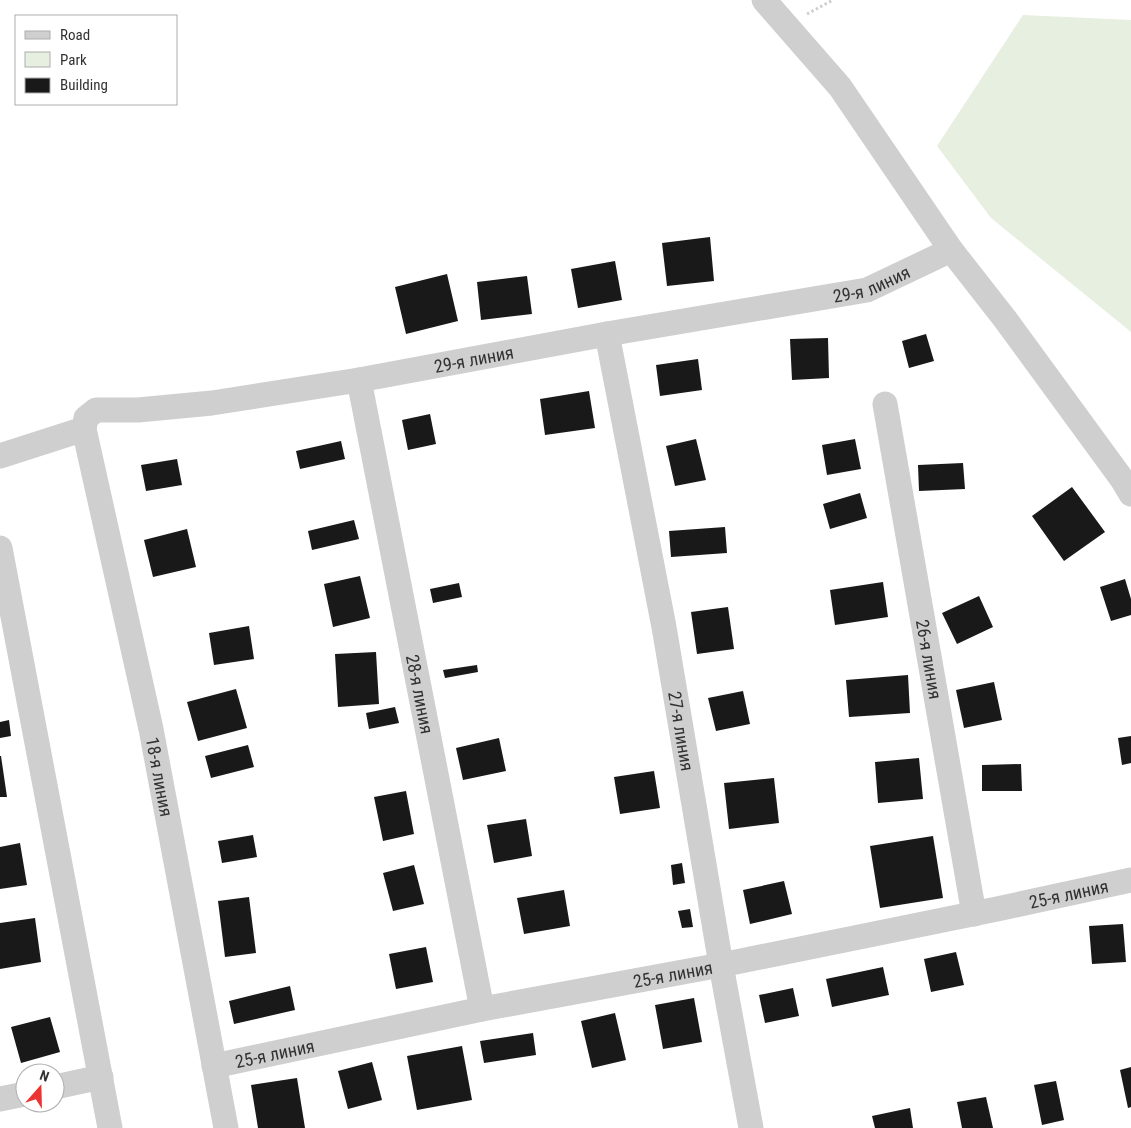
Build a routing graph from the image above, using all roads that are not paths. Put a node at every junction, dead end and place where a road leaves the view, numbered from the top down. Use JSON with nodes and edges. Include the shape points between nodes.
{"nodes":[{"id":1,"x":764,"y":0,"type":"edge"},
{"id":2,"x":951,"y":250,"type":"junction"},
{"id":3,"x":607,"y":334,"type":"junction"},
{"id":4,"x":359,"y":380,"type":"junction"},
{"id":5,"x":885,"y":404,"type":"dead end"},
{"id":6,"x":84,"y":429,"type":"junction"},
{"id":7,"x":0,"y":456,"type":"edge"},
{"id":8,"x":1131,"y":494,"type":"edge"},
{"id":9,"x":0,"y":548,"type":"edge"},
{"id":10,"x":1131,"y":880,"type":"edge"},
{"id":11,"x":974,"y":914,"type":"junction"},
{"id":12,"x":721,"y":965,"type":"junction"},
{"id":13,"x":482,"y":1009,"type":"junction"},
{"id":14,"x":214,"y":1066,"type":"junction"},
{"id":15,"x":101,"y":1077,"type":"junction"},
{"id":16,"x":65,"y":1085,"type":"edge"},
{"id":17,"x":15,"y":1096,"type":"edge"},
{"id":18,"x":0,"y":1099,"type":"edge"},
{"id":19,"x":110,"y":1128,"type":"edge"},
{"id":20,"x":226,"y":1128,"type":"edge"},
{"id":21,"x":751,"y":1128,"type":"edge"}],
"edges":[{"from":1,"to":2,"type":"street","via":[[840,87]]},
{"from":2,"to":3,"type":"street","name":"29-я линия","via":[[867,290]]},
{"from":2,"to":8,"type":"street"},
{"from":3,"to":4,"type":"street","name":"29-я линия"},
{"from":3,"to":12,"type":"street","name":"27-я линия","via":[[664,627]]},
{"from":4,"to":6,"type":"street","name":"29-я линия","via":[[212,403],[138,410],[96,410],[86,418]]},
{"from":4,"to":13,"type":"street","name":"28-я линия"},
{"from":5,"to":11,"type":"street","name":"26-я линия"},
{"from":6,"to":7,"type":"street"},
{"from":6,"to":14,"type":"street","name":"18-я линия","via":[[151,729]]},
{"from":9,"to":15,"type":"street"},
{"from":10,"to":11,"type":"street","name":"25-я линия"},
{"from":11,"to":12,"type":"street","name":"25-я линия"},
{"from":12,"to":13,"type":"street","name":"25-я линия"},
{"from":12,"to":21,"type":"street","name":"27-я линия"},
{"from":13,"to":14,"type":"street","name":"25-я линия"},
{"from":14,"to":20,"type":"street","name":"18-я линия"},
{"from":15,"to":16,"type":"street"},
{"from":15,"to":19,"type":"street"},
{"from":17,"to":18,"type":"street"}]}
